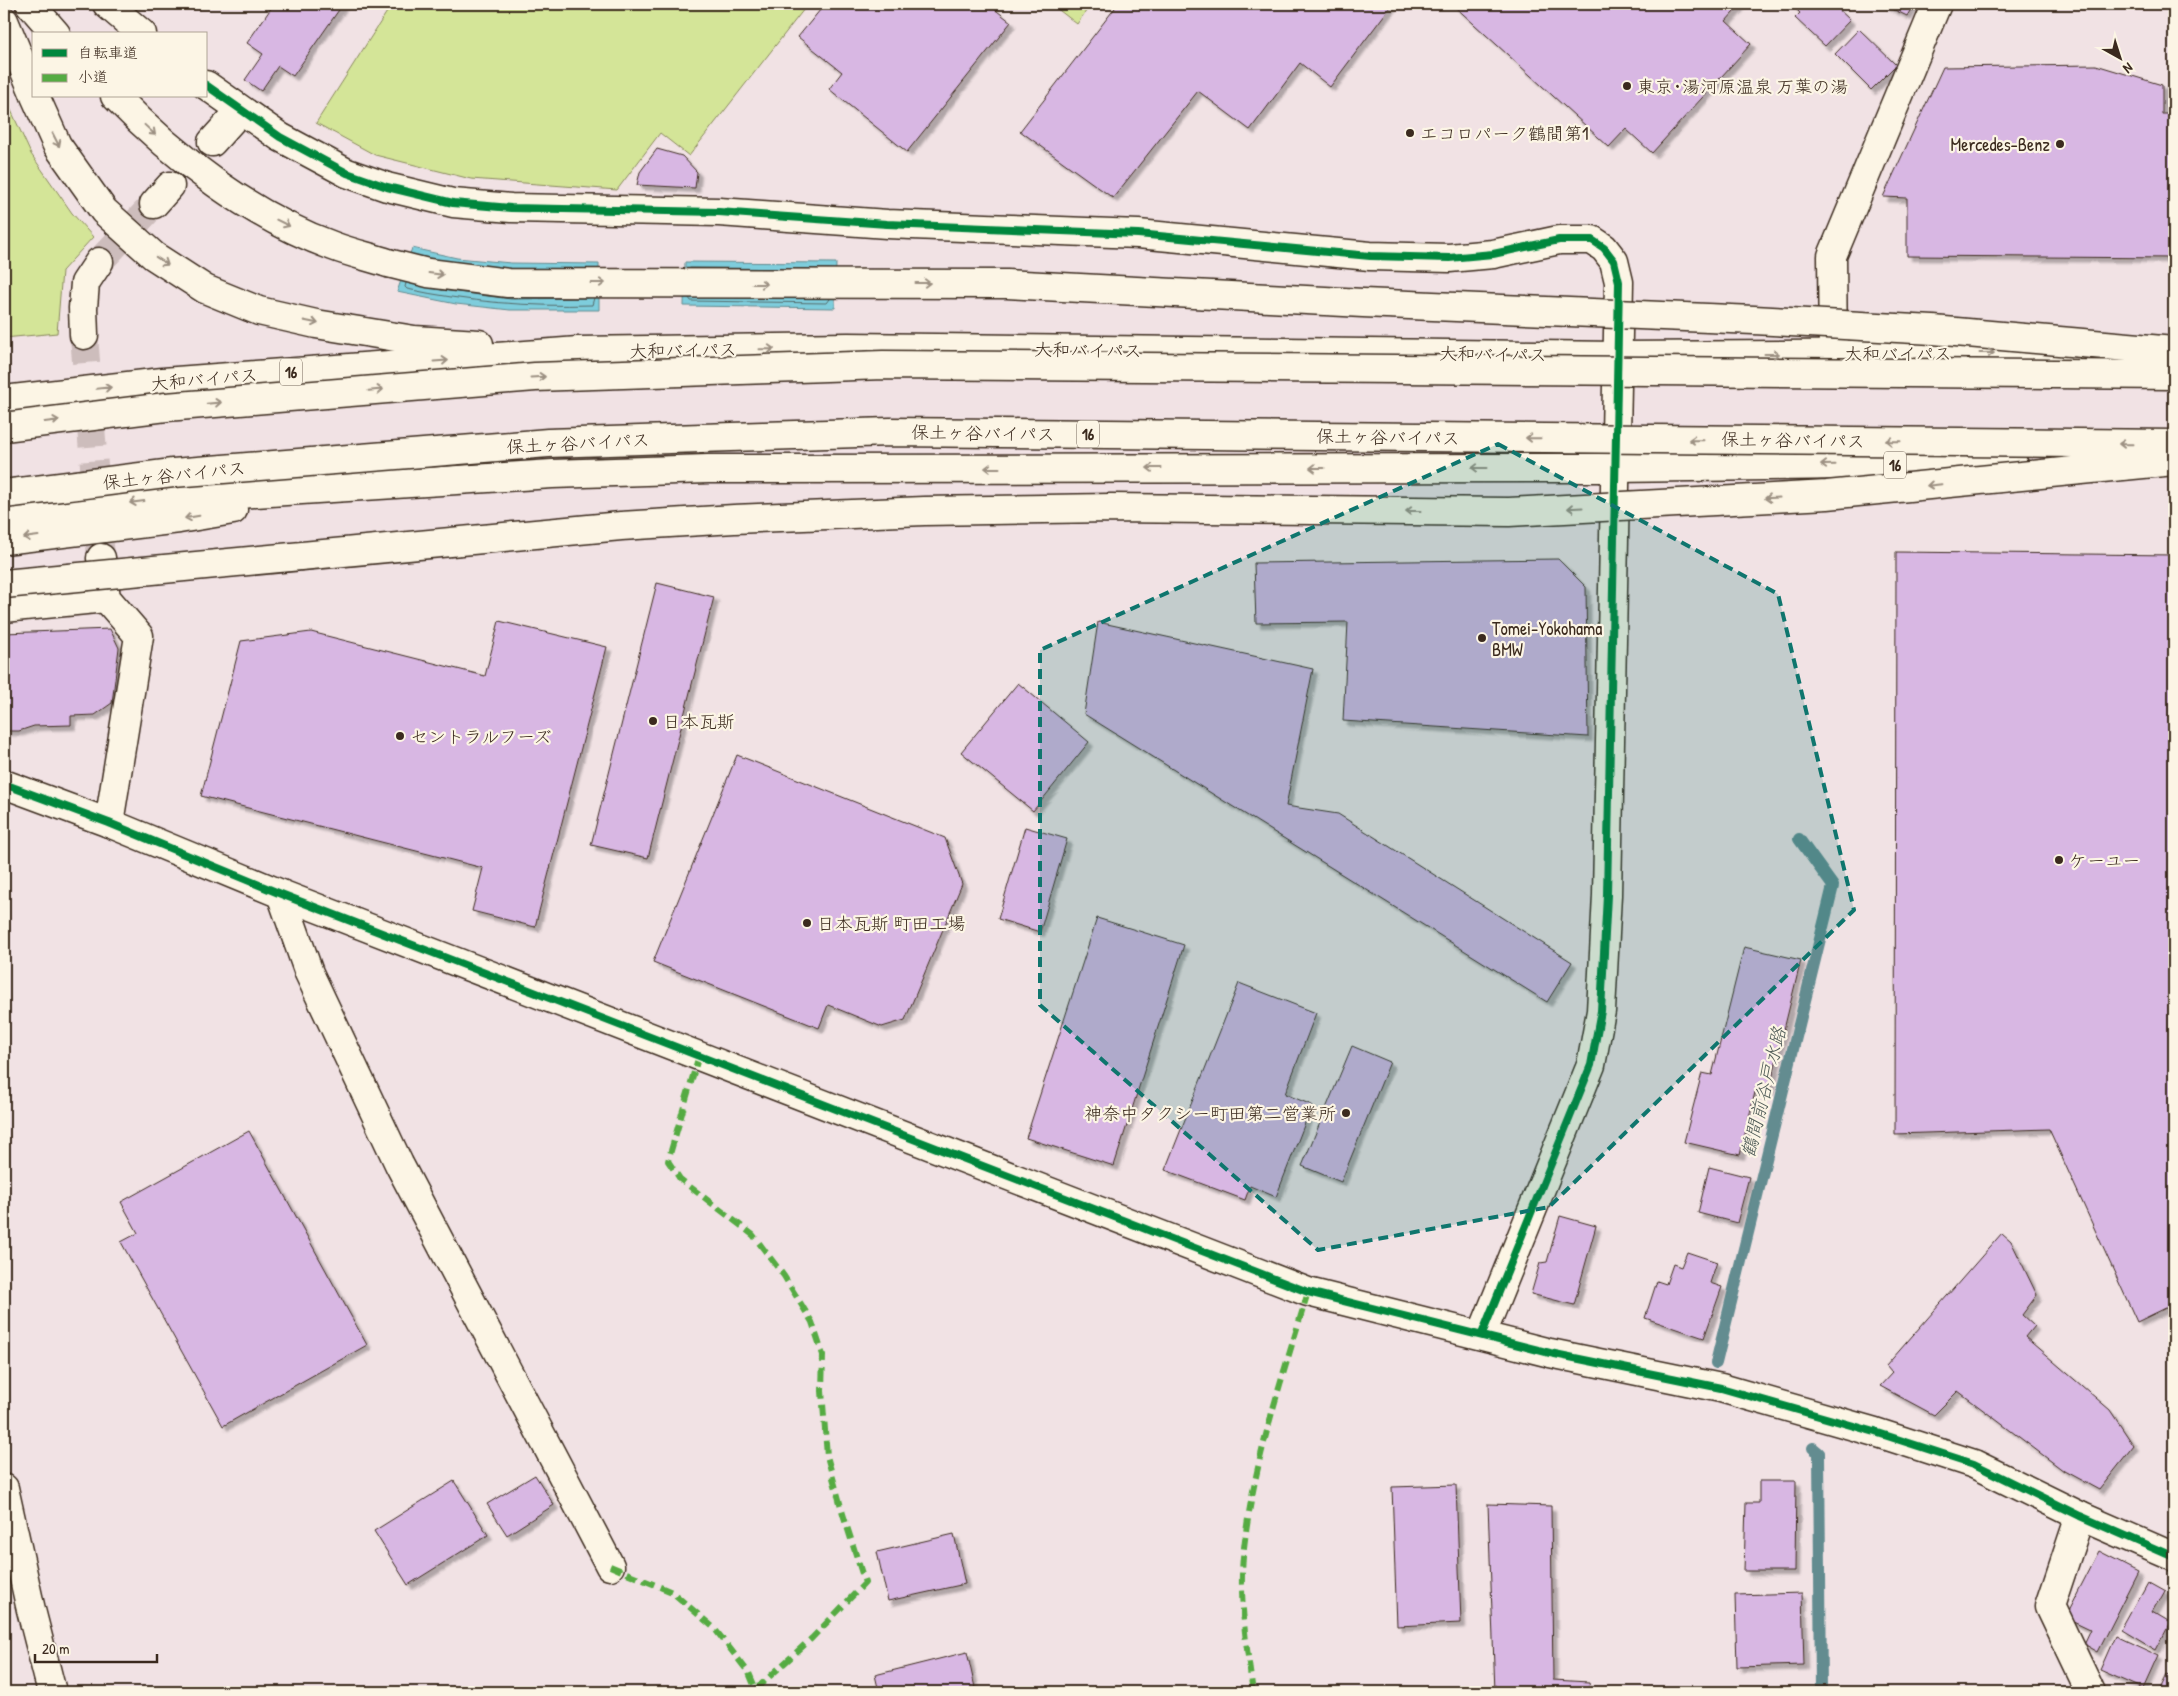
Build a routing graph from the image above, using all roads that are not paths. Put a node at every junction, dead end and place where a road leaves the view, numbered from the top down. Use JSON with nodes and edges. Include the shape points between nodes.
{"nodes":[{"id":1,"x":30,"y":4,"type":"edge"},
{"id":2,"x":108,"y":4,"type":"edge"},
{"id":3,"x":1938,"y":4,"type":"edge"},
{"id":4,"x":4,"y":21,"type":"edge"},
{"id":5,"x":54,"y":32,"type":"edge"},
{"id":6,"x":140,"y":32,"type":"edge"},
{"id":7,"x":208,"y":87,"type":"edge"},
{"id":8,"x":32,"y":90,"type":"edge"},
{"id":9,"x":35,"y":98,"type":"edge"},
{"id":10,"x":117,"y":98,"type":"edge"},
{"id":11,"x":240,"y":111,"type":"junction"},
{"id":12,"x":212,"y":142,"type":"dead end"},
{"id":13,"x":99,"y":262,"type":"tunnel mouth"},
{"id":14,"x":84,"y":335,"type":"tunnel mouth"},
{"id":15,"x":578,"y":351,"type":"junction"},
{"id":16,"x":2174,"y":352,"type":"edge"},
{"id":17,"x":1833,"y":354,"type":"junction"},
{"id":18,"x":1618,"y":356,"type":"junction"},
{"id":19,"x":2174,"y":375,"type":"edge"},
{"id":20,"x":4,"y":400,"type":"edge"},
{"id":21,"x":4,"y":427,"type":"edge"},
{"id":22,"x":2174,"y":444,"type":"edge"},
{"id":23,"x":2174,"y":461,"type":"edge"},
{"id":24,"x":1616,"y":468,"type":"junction"},
{"id":25,"x":2174,"y":469,"type":"edge"},
{"id":26,"x":378,"y":485,"type":"junction"},
{"id":27,"x":4,"y":494,"type":"edge"},
{"id":28,"x":4,"y":518,"type":"edge"},
{"id":29,"x":4,"y":540,"type":"edge"},
{"id":30,"x":101,"y":558,"type":"tunnel mouth"},
{"id":31,"x":4,"y":584,"type":"edge"},
{"id":32,"x":106,"y":598,"type":"junction"},
{"id":33,"x":4,"y":608,"type":"edge"},
{"id":34,"x":4,"y":784,"type":"edge"},
{"id":35,"x":109,"y":823,"type":"junction"},
{"id":36,"x":281,"y":894,"type":"junction"},
{"id":37,"x":1482,"y":1334,"type":"junction"},
{"id":38,"x":4,"y":1488,"type":"edge"},
{"id":39,"x":2080,"y":1516,"type":"junction"},
{"id":40,"x":2174,"y":1558,"type":"edge"},
{"id":41,"x":610,"y":1566,"type":"dead end"},
{"id":42,"x":52,"y":1692,"type":"edge"},
{"id":43,"x":2091,"y":1692,"type":"edge"}],
"edges":[{"from":1,"to":5,"type":"main road"},
{"from":2,"to":6,"type":"main road"},
{"from":3,"to":17,"type":"main road","via":[[1832,256]]},
{"from":4,"to":8,"type":"main road"},
{"from":7,"to":11,"type":"main road"},
{"from":9,"to":15,"type":"main road","one_way":true,"via":[[57,145],[104,212],[154,256],[205,289],[259,311],[316,324],[414,340]]},
{"from":10,"to":16,"type":"main road","one_way":true,"bridge":true,"via":[[170,148],[228,192],[277,220],[333,246],[388,263],[428,273],[508,283],[1007,284],[1923,329]]},
{"from":11,"to":12,"type":"main road"},
{"from":11,"to":18,"type":"main road","via":[[299,149],[347,173],[387,187],[453,203],[567,210],[719,212],[887,224],[1138,234],[1370,256],[1449,258],[1493,254],[1559,240],[1592,240],[1614,261],[1619,282]]},
{"from":13,"to":14,"type":"main road","via":[[86,283]]},
{"from":15,"to":18,"type":"main road","name":"大和バイパス","number":"16","one_way":true,"via":[[848,348]]},
{"from":20,"to":15,"type":"main road","name":"大和バイパス","number":"16","one_way":true,"via":[[163,382]]},
{"from":17,"to":16,"type":"main road","name":"大和バイパス","number":"16","one_way":true},
{"from":18,"to":17,"type":"main road","name":"大和バイパス","number":"16","one_way":true},
{"from":18,"to":24,"type":"main road"},
{"from":21,"to":19,"type":"main road","number":"16","one_way":true,"bridge":true,"via":[[166,407],[535,377],[883,365]]},
{"from":22,"to":27,"type":"main road","name":"保土ヶ谷バイパス","number":"16","one_way":true,"bridge":true,"via":[[890,432],[548,443],[173,473]]},
{"from":23,"to":31,"type":"main road","one_way":true,"bridge":true,"via":[[1827,495],[1509,512],[1111,508],[734,519],[621,526]]},
{"from":25,"to":24,"type":"main road","number":"16","one_way":true,"via":[[1852,465]]},
{"from":24,"to":26,"type":"main road","number":"16","one_way":true,"via":[[708,469],[552,474]]},
{"from":24,"to":37,"type":"main road","via":[[1608,895],[1601,1011],[1591,1065]]},
{"from":26,"to":28,"type":"main road","number":"16","one_way":true,"via":[[174,498]]},
{"from":26,"to":29,"type":"main road","one_way":true,"via":[[179,519]]},
{"from":30,"to":32,"type":"main road"},
{"from":32,"to":33,"type":"main road"},
{"from":32,"to":35,"type":"main road","via":[[139,636]]},
{"from":34,"to":35,"type":"main road"},
{"from":35,"to":36,"type":"main road"},
{"from":36,"to":37,"type":"main road","via":[[1308,1292]]},
{"from":36,"to":41,"type":"main road","via":[[309,974],[399,1164]]},
{"from":37,"to":39,"type":"main road","via":[[1550,1353],[1721,1388],[1875,1432],[1974,1464]]},
{"from":38,"to":42,"type":"main road"},
{"from":39,"to":40,"type":"main road"},
{"from":39,"to":43,"type":"main road","via":[[2050,1606]]}]}
